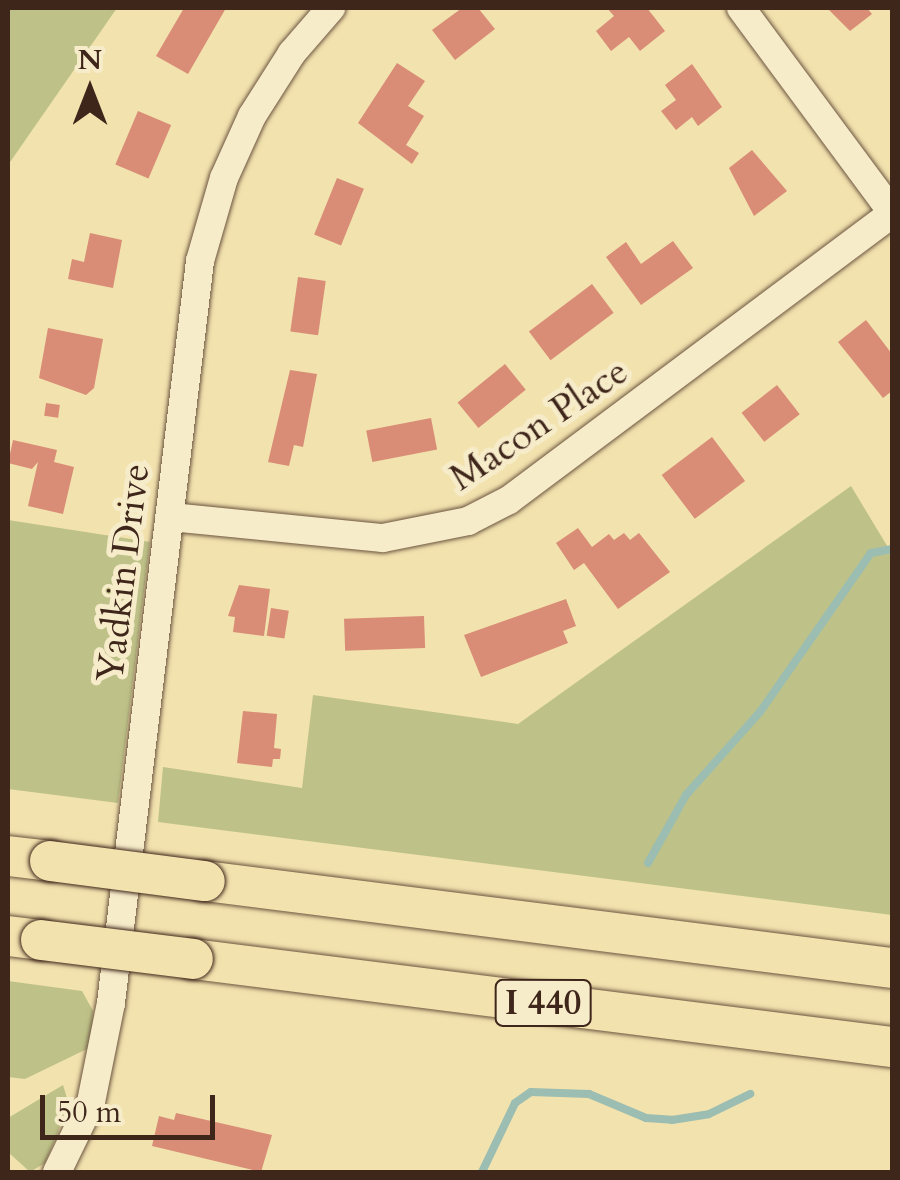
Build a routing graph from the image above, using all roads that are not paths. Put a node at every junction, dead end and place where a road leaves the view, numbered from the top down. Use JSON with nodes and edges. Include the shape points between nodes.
{"nodes":[{"id":1,"x":331,"y":8,"type":"edge"},
{"id":2,"x":741,"y":8,"type":"edge"},
{"id":3,"x":892,"y":213,"type":"edge"},
{"id":4,"x":171,"y":517,"type":"junction"},
{"id":5,"x":8,"y":856,"type":"edge"},
{"id":6,"x":24,"y":938,"type":"edge"},
{"id":7,"x":892,"y":968,"type":"edge"},
{"id":8,"x":892,"y":1047,"type":"edge"},
{"id":9,"x":57,"y":1172,"type":"edge"}],
"edges":[{"from":1,"to":4,"type":"street","name":"Yadkin Drive","via":[[268,88],[219,195],[190,314]]},
{"from":2,"to":3,"type":"street"},
{"from":3,"to":4,"type":"street","name":"Macon Place","via":[[509,500],[468,521],[383,538]]},
{"from":4,"to":9,"type":"street","name":"Yadkin Drive","via":[[102,1058],[91,1102]]},
{"from":5,"to":7,"type":"highway","number":"I 440","bridge":true},
{"from":6,"to":8,"type":"highway","number":"I 440","bridge":true}]}
